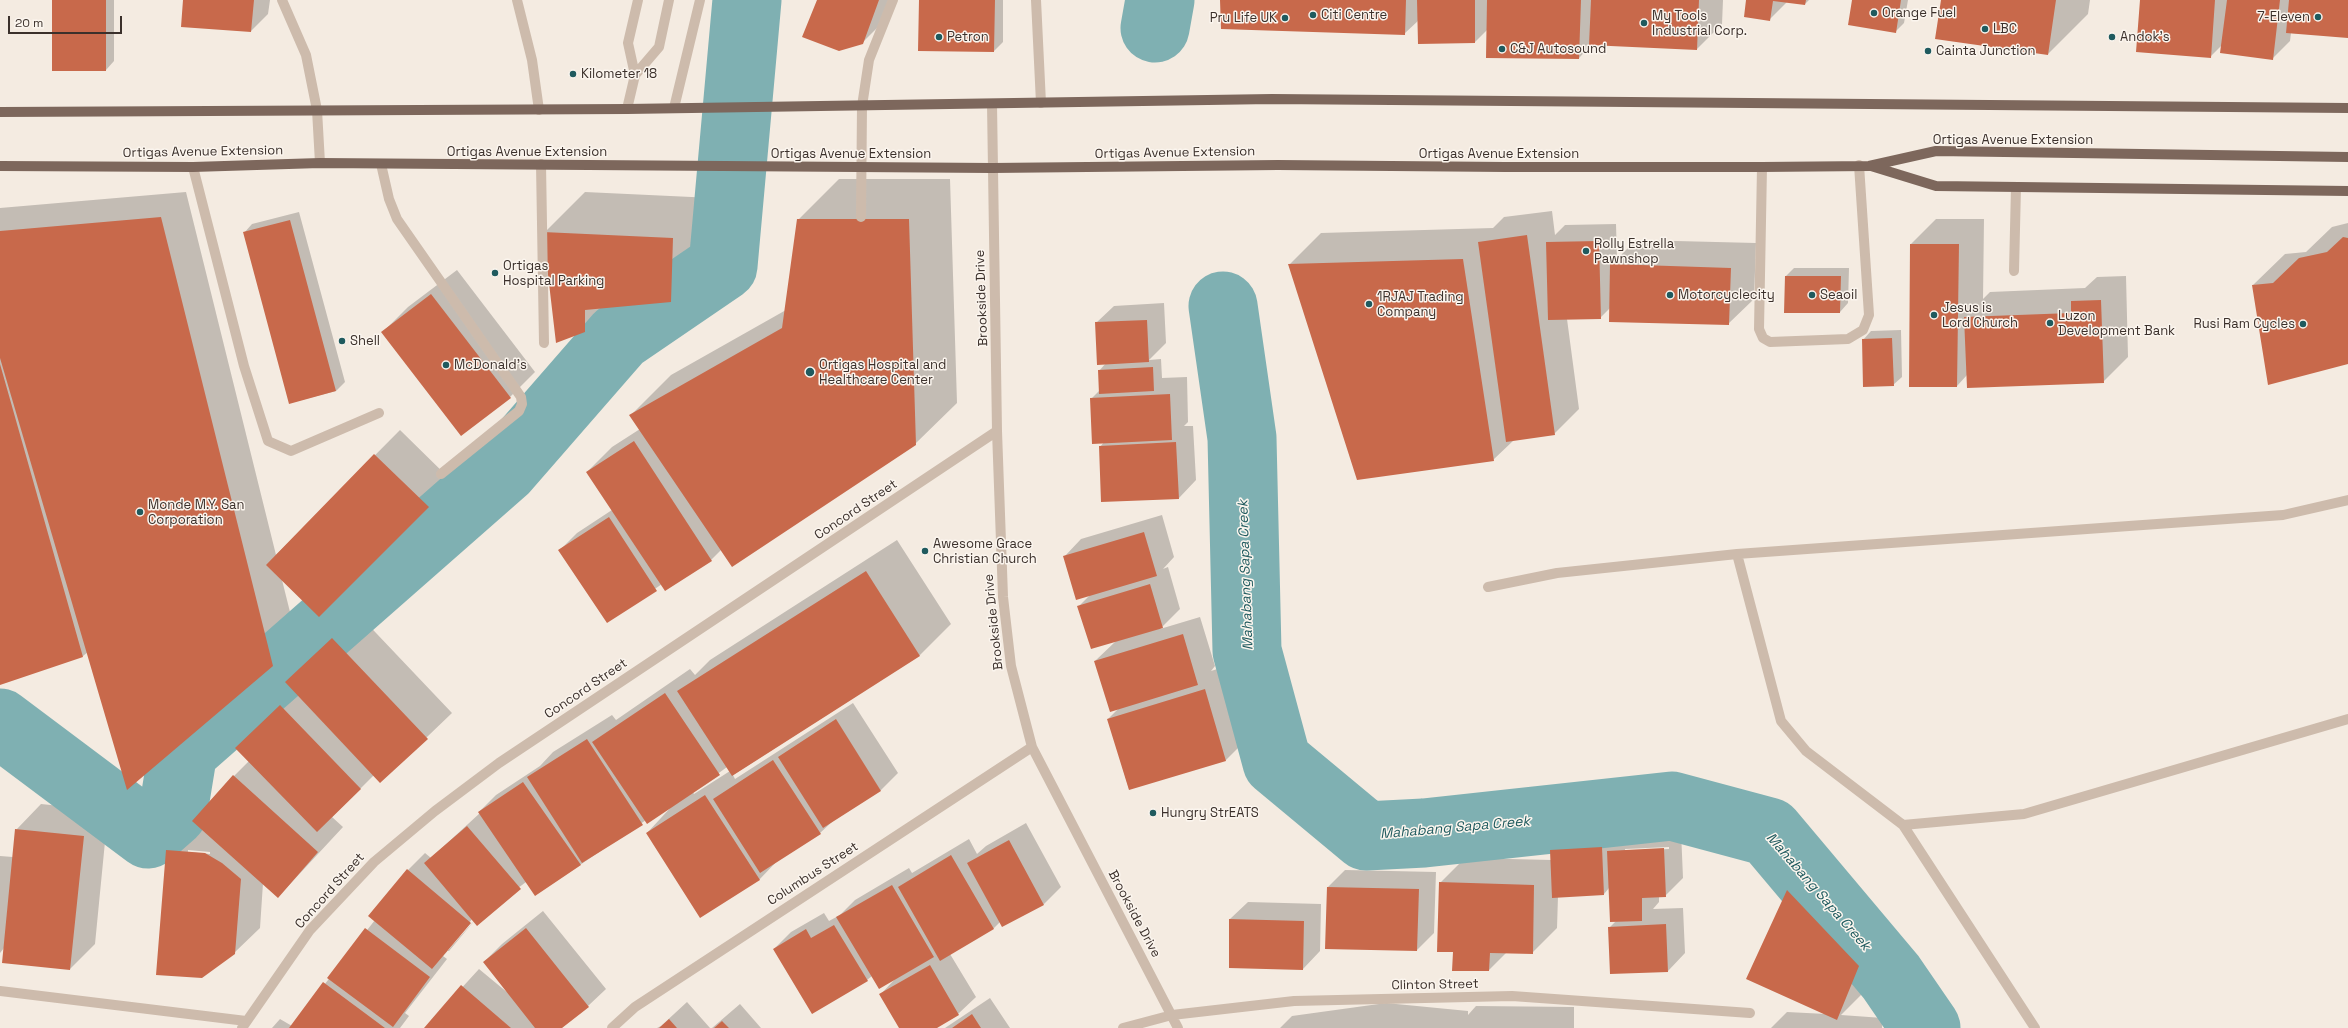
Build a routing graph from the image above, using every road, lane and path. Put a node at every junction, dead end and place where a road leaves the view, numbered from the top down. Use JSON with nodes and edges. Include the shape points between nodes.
{"nodes":[{"id":1,"x":282,"y":0,"type":"edge"},
{"id":2,"x":517,"y":0,"type":"edge"},
{"id":3,"x":638,"y":0,"type":"edge"},
{"id":4,"x":669,"y":0,"type":"edge"},
{"id":5,"x":700,"y":0,"type":"edge"},
{"id":6,"x":894,"y":0,"type":"edge"},
{"id":7,"x":1036,"y":0,"type":"edge"},
{"id":8,"x":635,"y":75,"type":"junction"},
{"id":9,"x":1041,"y":103,"type":"junction"},
{"id":10,"x":992,"y":104,"type":"junction"},
{"id":11,"x":862,"y":106,"type":"junction"},
{"id":12,"x":674,"y":108,"type":"junction"},
{"id":13,"x":2348,"y":108,"type":"edge"},
{"id":14,"x":317,"y":110,"type":"junction"},
{"id":15,"x":539,"y":110,"type":"junction"},
{"id":16,"x":627,"y":110,"type":"junction"},
{"id":17,"x":0,"y":112,"type":"edge"},
{"id":18,"x":2348,"y":157,"type":"edge"},
{"id":19,"x":320,"y":163,"type":"junction"},
{"id":20,"x":381,"y":164,"type":"junction"},
{"id":21,"x":541,"y":164,"type":"junction"},
{"id":22,"x":1864,"y":165,"type":"junction"},
{"id":23,"x":0,"y":166,"type":"edge"},
{"id":24,"x":194,"y":167,"type":"junction"},
{"id":25,"x":862,"y":167,"type":"junction"},
{"id":26,"x":1762,"y":167,"type":"junction"},
{"id":27,"x":992,"y":168,"type":"junction"},
{"id":28,"x":2016,"y":187,"type":"junction"},
{"id":29,"x":2348,"y":191,"type":"edge"},
{"id":30,"x":861,"y":217,"type":"dead end"},
{"id":31,"x":2014,"y":271,"type":"dead end"},
{"id":32,"x":544,"y":343,"type":"dead end"},
{"id":33,"x":379,"y":413,"type":"dead end"},
{"id":34,"x":997,"y":432,"type":"junction"},
{"id":35,"x":441,"y":474,"type":"dead end"},
{"id":36,"x":2348,"y":500,"type":"edge"},
{"id":37,"x":1737,"y":554,"type":"junction"},
{"id":38,"x":1488,"y":587,"type":"dead end"},
{"id":39,"x":2348,"y":719,"type":"edge"},
{"id":40,"x":1032,"y":747,"type":"junction"},
{"id":41,"x":1903,"y":825,"type":"junction"},
{"id":42,"x":0,"y":992,"type":"edge"},
{"id":43,"x":1750,"y":1013,"type":"dead end"},
{"id":44,"x":1172,"y":1015,"type":"junction"},
{"id":45,"x":244,"y":1024,"type":"edge"},
{"id":46,"x":612,"y":1028,"type":"edge"},
{"id":47,"x":1123,"y":1028,"type":"edge"},
{"id":48,"x":1178,"y":1028,"type":"edge"},
{"id":49,"x":2035,"y":1028,"type":"edge"}],
"edges":[{"from":1,"to":14,"type":"street","via":[[306,55]]},
{"from":2,"to":15,"type":"street","via":[[532,60]]},
{"from":3,"to":8,"type":"street","via":[[628,43]]},
{"from":4,"to":8,"type":"street","via":[[659,47]]},
{"from":5,"to":12,"type":"street"},
{"from":6,"to":11,"type":"street","via":[[869,60]]},
{"from":7,"to":9,"type":"street"},
{"from":8,"to":16,"type":"street"},
{"from":9,"to":10,"type":"main road"},
{"from":9,"to":13,"type":"main road","via":[[1272,99]]},
{"from":10,"to":11,"type":"main road"},
{"from":10,"to":27,"type":"street","name":"Brookside Drive"},
{"from":11,"to":12,"type":"main road"},
{"from":11,"to":25,"type":"street"},
{"from":12,"to":16,"type":"main road"},
{"from":14,"to":15,"type":"main road"},
{"from":14,"to":17,"type":"main road"},
{"from":14,"to":19,"type":"street"},
{"from":15,"to":16,"type":"main road"},
{"from":18,"to":22,"type":"main road","name":"Ortigas Avenue Extension","via":[[1936,151]]},
{"from":19,"to":20,"type":"main road","name":"Ortigas Avenue Extension"},
{"from":19,"to":24,"type":"main road","name":"Ortigas Avenue Extension"},
{"from":20,"to":21,"type":"main road","name":"Ortigas Avenue Extension"},
{"from":20,"to":35,"type":"street","via":[[389,199],[397,219],[521,396],[522,404],[519,411]]},
{"from":21,"to":25,"type":"main road","name":"Ortigas Avenue Extension"},
{"from":21,"to":32,"type":"street"},
{"from":22,"to":26,"type":"main road","name":"Ortigas Avenue Extension"},
{"from":22,"to":26,"type":"street","via":[[1869,315],[1863,330],[1848,339],[1770,342],[1763,338],[1759,329]]},
{"from":22,"to":28,"type":"main road","via":[[1936,186]]},
{"from":23,"to":24,"type":"main road","name":"Ortigas Avenue Extension"},
{"from":24,"to":33,"type":"street","via":[[244,366],[268,441],[291,451]]},
{"from":25,"to":27,"type":"main road","name":"Ortigas Avenue Extension"},
{"from":25,"to":30,"type":"street"},
{"from":26,"to":27,"type":"main road","name":"Ortigas Avenue Extension","via":[[1505,168],[1278,165]]},
{"from":27,"to":34,"type":"street","name":"Brookside Drive"},
{"from":28,"to":29,"type":"main road"},
{"from":28,"to":31,"type":"street"},
{"from":34,"to":40,"type":"street","name":"Brookside Drive","via":[[1004,604],[1011,666]]},
{"from":34,"to":45,"type":"street","name":"Concord Street","via":[[499,763],[435,811],[374,862],[310,930]]},
{"from":36,"to":37,"type":"street","via":[[2283,515]]},
{"from":37,"to":38,"type":"street","via":[[1557,573]]},
{"from":37,"to":41,"type":"street","via":[[1782,721],[1806,750]]},
{"from":39,"to":41,"type":"street","via":[[2024,814]]},
{"from":40,"to":44,"type":"street","name":"Brookside Drive"},
{"from":40,"to":46,"type":"street","name":"Columbus Street","via":[[635,1006]]},
{"from":41,"to":49,"type":"street"},
{"from":42,"to":45,"type":"street"},
{"from":43,"to":44,"type":"street","name":"Clinton Street","via":[[1512,996],[1294,1001]]},
{"from":44,"to":47,"type":"street","name":"Clinton Street"},
{"from":44,"to":48,"type":"street","name":"Brookside Drive"}]}
